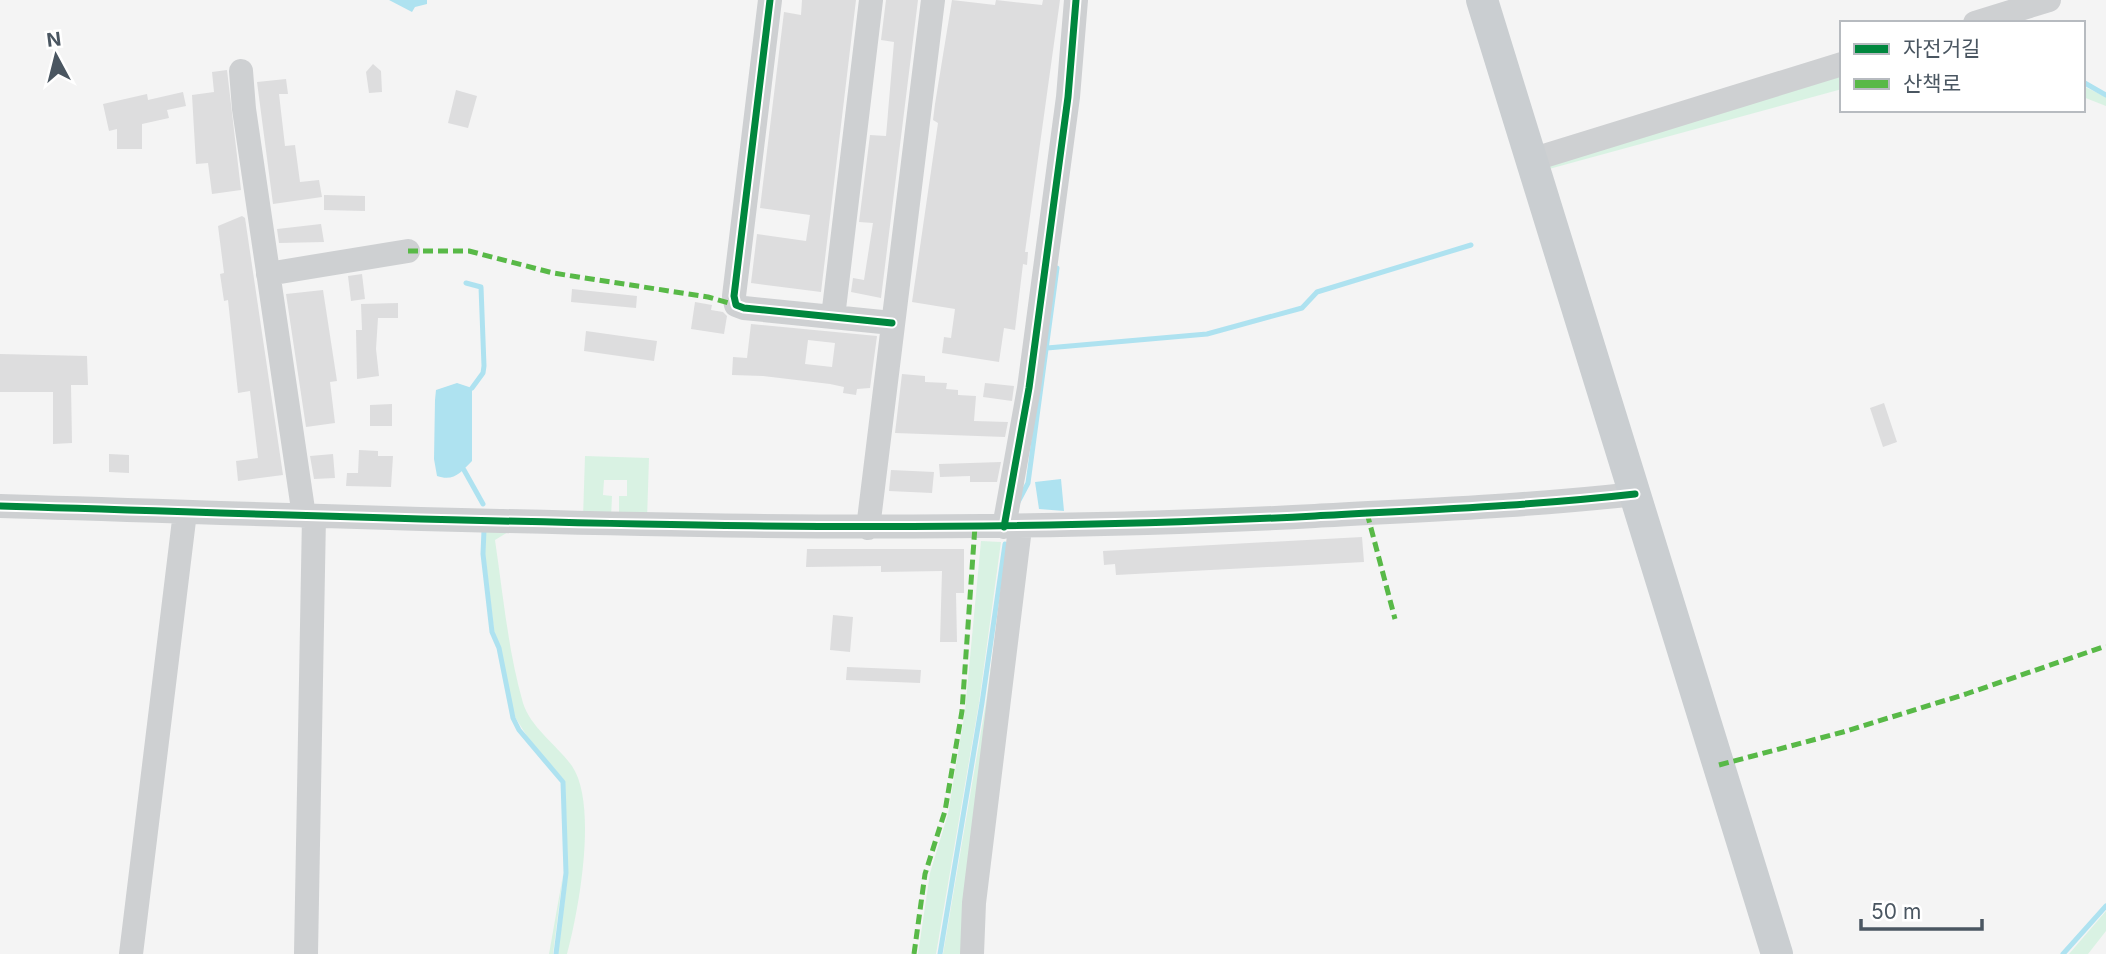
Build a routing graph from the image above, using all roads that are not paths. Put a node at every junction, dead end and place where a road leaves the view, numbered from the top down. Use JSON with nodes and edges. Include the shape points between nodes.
{"nodes":[{"id":1,"x":770,"y":0,"type":"edge"},
{"id":2,"x":871,"y":0,"type":"edge"},
{"id":3,"x":933,"y":0,"type":"edge"},
{"id":4,"x":1076,"y":0,"type":"edge"},
{"id":5,"x":1482,"y":0,"type":"edge"},
{"id":6,"x":2049,"y":0,"type":"edge"},
{"id":7,"x":1981,"y":21,"type":"edge"},
{"id":8,"x":1840,"y":65,"type":"edge"},
{"id":9,"x":242,"y":71,"type":"dead end"},
{"id":10,"x":1531,"y":160,"type":"junction"},
{"id":11,"x":408,"y":251,"type":"dead end"},
{"id":12,"x":268,"y":274,"type":"junction"},
{"id":13,"x":834,"y":317,"type":"junction"},
{"id":14,"x":892,"y":323,"type":"junction"},
{"id":15,"x":1635,"y":494,"type":"junction"},
{"id":16,"x":0,"y":506,"type":"edge"},
{"id":17,"x":185,"y":512,"type":"junction"},
{"id":18,"x":309,"y":516,"type":"junction"},
{"id":19,"x":868,"y":528,"type":"junction"},
{"id":20,"x":1012,"y":528,"type":"junction"},
{"id":21,"x":131,"y":954,"type":"edge"},
{"id":22,"x":306,"y":954,"type":"edge"},
{"id":23,"x":971,"y":954,"type":"edge"},
{"id":24,"x":1777,"y":954,"type":"edge"}],
"edges":[{"from":1,"to":13,"type":"street","via":[[734,296],[736,305],[744,309]]},
{"from":2,"to":13,"type":"street"},
{"from":3,"to":14,"type":"street"},
{"from":4,"to":20,"type":"street","via":[[1068,97]]},
{"from":5,"to":10,"type":"main road"},
{"from":6,"to":7,"type":"street"},
{"from":8,"to":10,"type":"street"},
{"from":9,"to":12,"type":"street"},
{"from":10,"to":15,"type":"main road"},
{"from":11,"to":12,"type":"street"},
{"from":12,"to":18,"type":"street"},
{"from":13,"to":14,"type":"street"},
{"from":14,"to":19,"type":"street"},
{"from":15,"to":20,"type":"street","via":[[1381,513]]},
{"from":15,"to":24,"type":"main road"},
{"from":16,"to":17,"type":"street"},
{"from":17,"to":18,"type":"street"},
{"from":17,"to":21,"type":"street"},
{"from":18,"to":19,"type":"street"},
{"from":18,"to":22,"type":"street"},
{"from":19,"to":20,"type":"street"},
{"from":20,"to":23,"type":"street"}]}
